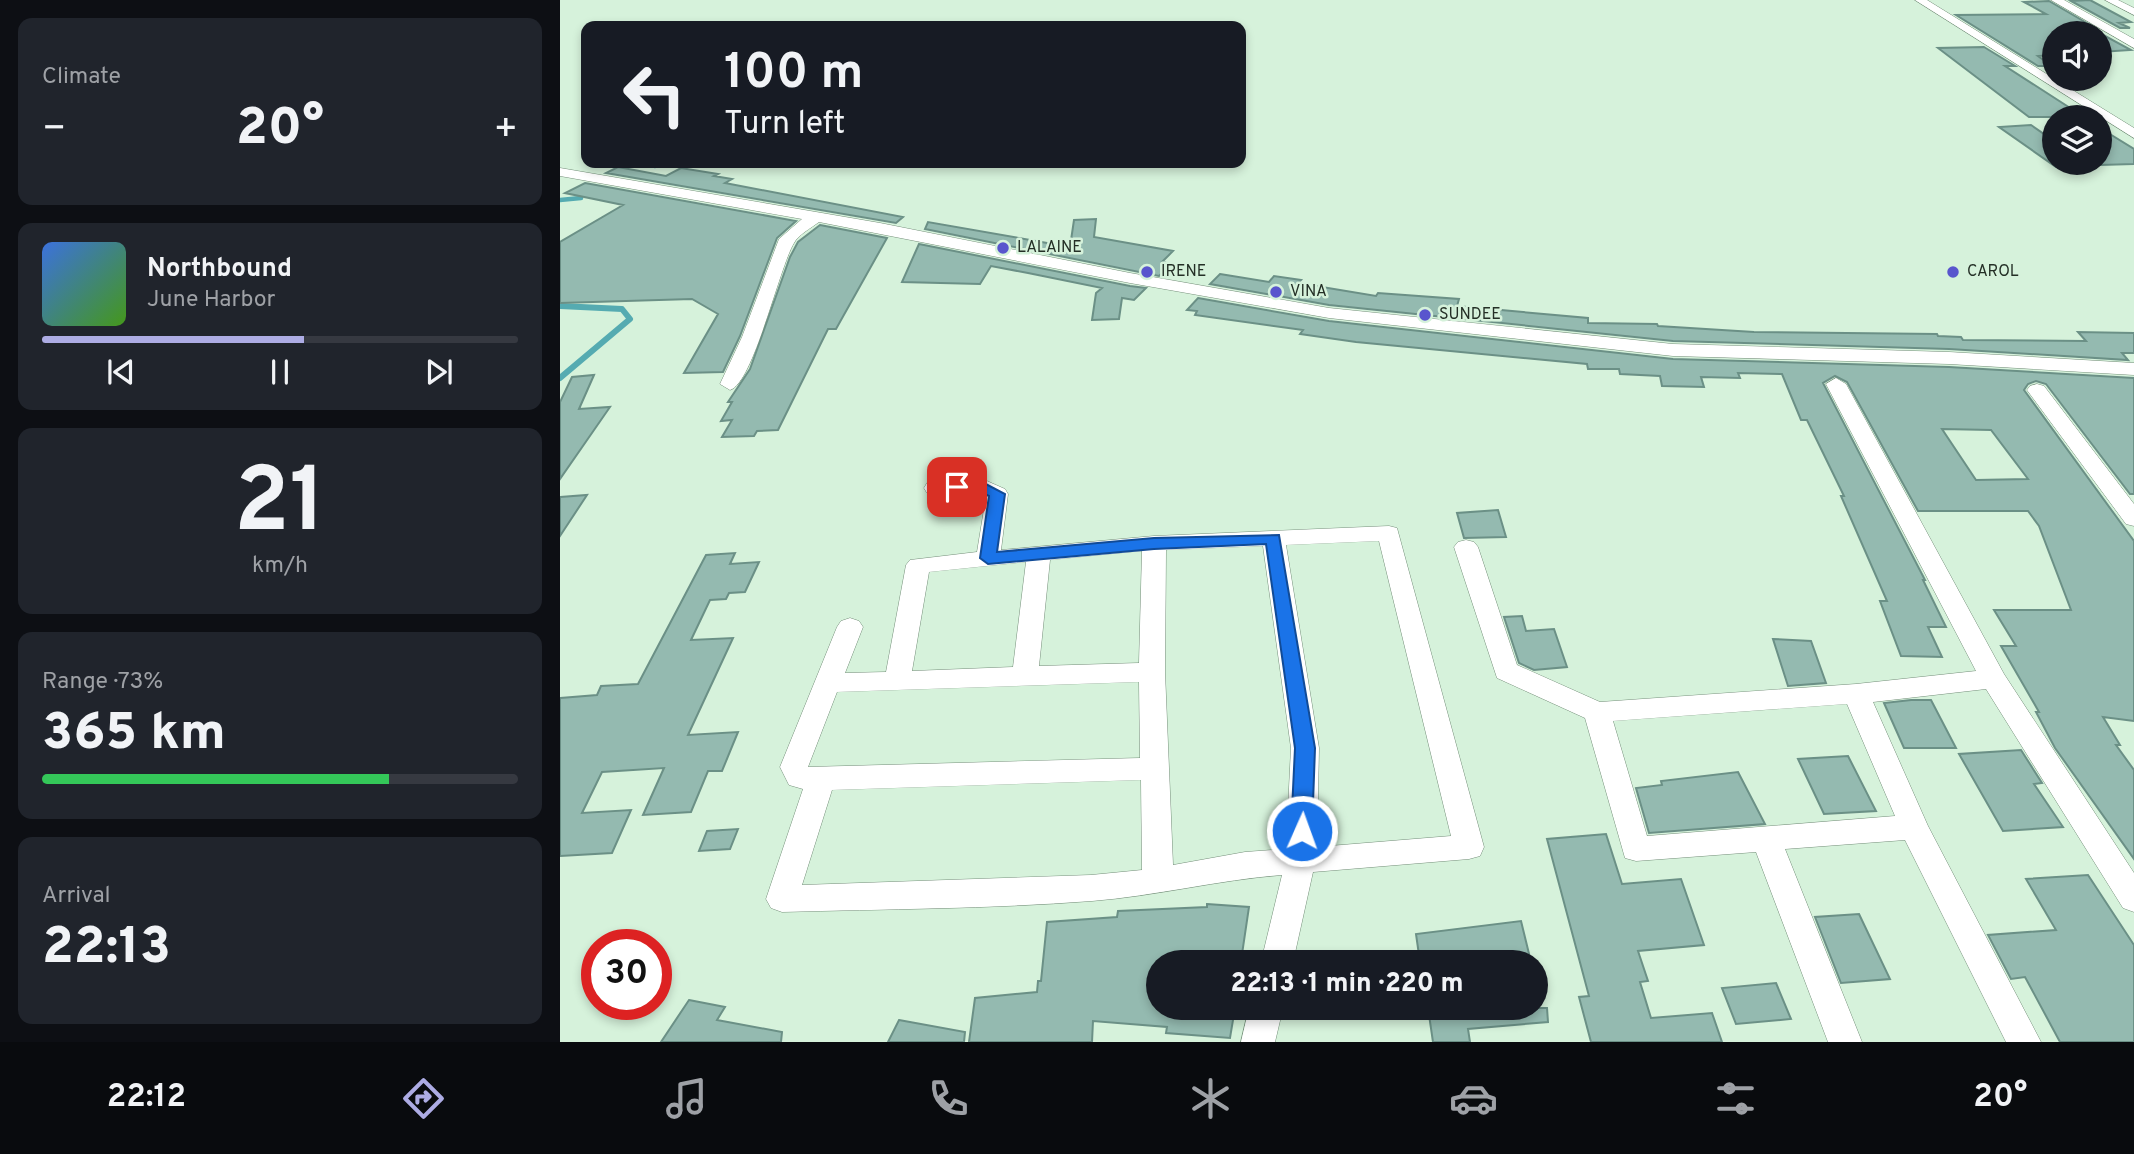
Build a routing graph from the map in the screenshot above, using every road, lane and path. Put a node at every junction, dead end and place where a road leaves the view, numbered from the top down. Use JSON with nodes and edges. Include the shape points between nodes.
{"nodes":[{"id":1,"x":1920,"y":0,"type":"edge"},
{"id":2,"x":2056,"y":0,"type":"edge"},
{"id":3,"x":2110,"y":0,"type":"edge"},
{"id":4,"x":2134,"y":12,"type":"edge"},
{"id":5,"x":2134,"y":44,"type":"edge"},
{"id":6,"x":2134,"y":134,"type":"edge"},
{"id":7,"x":560,"y":172,"type":"edge"},
{"id":8,"x":815,"y":217,"type":"junction"},
{"id":9,"x":2134,"y":369,"type":"edge"},
{"id":10,"x":730,"y":384,"type":"dead end"},
{"id":11,"x":1836,"y":384,"type":"dead end"},
{"id":12,"x":2037,"y":390,"type":"dead end"},
{"id":13,"x":935,"y":488,"type":"dead end"},
{"id":14,"x":2134,"y":519,"type":"edge"},
{"id":15,"x":1273,"y":538,"type":"junction"},
{"id":16,"x":1154,"y":543,"type":"junction"},
{"id":17,"x":1466,"y":547,"type":"dead end"},
{"id":18,"x":1039,"y":554,"type":"junction"},
{"id":19,"x":988,"y":558,"type":"junction"},
{"id":20,"x":850,"y":627,"type":"dead end"},
{"id":21,"x":1152,"y":673,"type":"junction"},
{"id":22,"x":1025,"y":677,"type":"junction"},
{"id":23,"x":1993,"y":679,"type":"junction"},
{"id":24,"x":897,"y":681,"type":"junction"},
{"id":25,"x":828,"y":683,"type":"junction"},
{"id":26,"x":1856,"y":694,"type":"junction"},
{"id":27,"x":1597,"y":712,"type":"junction"},
{"id":28,"x":1156,"y":769,"type":"junction"},
{"id":29,"x":821,"y":779,"type":"junction"},
{"id":30,"x":1914,"y":827,"type":"junction"},
{"id":31,"x":1765,"y":838,"type":"junction"},
{"id":32,"x":1301,"y":859,"type":"junction"},
{"id":33,"x":1158,"y":881,"type":"junction"},
{"id":34,"x":2134,"y":899,"type":"edge"},
{"id":35,"x":1280,"y":950,"type":"edge"},
{"id":36,"x":1263,"y":1020,"type":"edge"},
{"id":37,"x":1258,"y":1042,"type":"edge"},
{"id":38,"x":1844,"y":1042,"type":"edge"},
{"id":39,"x":2024,"y":1042,"type":"edge"}],
"edges":[{"from":1,"to":6,"type":"street"},
{"from":2,"to":5,"type":"street"},
{"from":3,"to":4,"type":"street"},
{"from":7,"to":8,"type":"street"},
{"from":8,"to":9,"type":"street","via":[[1329,313],[1499,333],[1673,351],[1949,358]]},
{"from":8,"to":10,"type":"street","via":[[787,239]]},
{"from":11,"to":23,"type":"street"},
{"from":12,"to":14,"type":"street"},
{"from":13,"to":19,"type":"street","via":[[980,485],[997,494]]},
{"from":15,"to":16,"type":"street"},
{"from":15,"to":32,"type":"street","via":[[1305,748]]},
{"from":15,"to":32,"type":"street","via":[[1389,533],[1469,847]]},
{"from":16,"to":18,"type":"street"},
{"from":16,"to":21,"type":"street"},
{"from":17,"to":27,"type":"street","via":[[1506,671]]},
{"from":18,"to":19,"type":"street"},
{"from":18,"to":22,"type":"street"},
{"from":19,"to":24,"type":"street","via":[[918,565]]},
{"from":20,"to":25,"type":"street"},
{"from":21,"to":22,"type":"street"},
{"from":21,"to":28,"type":"street"},
{"from":22,"to":24,"type":"street"},
{"from":23,"to":26,"type":"street"},
{"from":23,"to":34,"type":"street"},
{"from":24,"to":25,"type":"street"},
{"from":25,"to":29,"type":"street","via":[[794,767],[799,777]]},
{"from":26,"to":27,"type":"street"},
{"from":26,"to":30,"type":"street"},
{"from":27,"to":31,"type":"street","via":[[1636,849]]},
{"from":28,"to":29,"type":"street"},
{"from":28,"to":33,"type":"street"},
{"from":29,"to":33,"type":"street","via":[[782,899],[1029,892]]},
{"from":30,"to":31,"type":"street"},
{"from":30,"to":39,"type":"street"},
{"from":31,"to":38,"type":"street"},
{"from":32,"to":33,"type":"street"},
{"from":32,"to":35,"type":"street"},
{"from":36,"to":37,"type":"street"}]}
